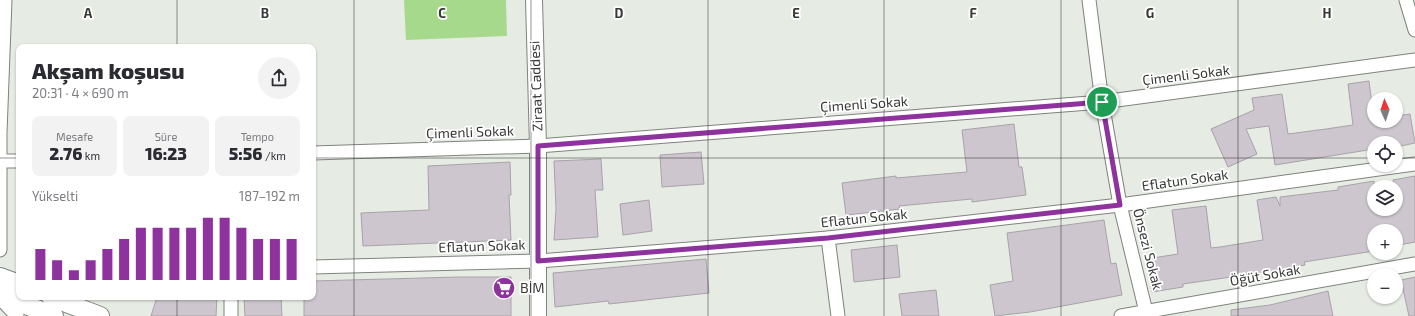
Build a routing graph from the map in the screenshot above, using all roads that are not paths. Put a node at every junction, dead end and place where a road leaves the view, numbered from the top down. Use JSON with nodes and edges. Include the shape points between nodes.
{"nodes":[{"id":1,"x":5,"y":0,"type":"edge"},
{"id":2,"x":534,"y":0,"type":"edge"},
{"id":3,"x":1089,"y":0,"type":"edge"},
{"id":4,"x":1406,"y":0,"type":"edge"},
{"id":5,"x":1415,"y":30,"type":"edge"},
{"id":6,"x":1415,"y":60,"type":"edge"},
{"id":7,"x":1102,"y":102,"type":"junction"},
{"id":8,"x":538,"y":146,"type":"junction"},
{"id":9,"x":316,"y":153,"type":"edge"},
{"id":10,"x":1,"y":161,"type":"edge"},
{"id":11,"x":16,"y":161,"type":"edge"},
{"id":12,"x":1415,"y":164,"type":"edge"},
{"id":13,"x":1120,"y":205,"type":"junction"},
{"id":14,"x":828,"y":238,"type":"junction"},
{"id":15,"x":0,"y":250,"type":"edge"},
{"id":16,"x":538,"y":261,"type":"junction"},
{"id":17,"x":1415,"y":264,"type":"edge"},
{"id":18,"x":316,"y":267,"type":"edge"},
{"id":19,"x":0,"y":277,"type":"edge"},
{"id":20,"x":16,"y":283,"type":"edge"},
{"id":21,"x":0,"y":296,"type":"edge"},
{"id":22,"x":59,"y":300,"type":"edge"},
{"id":23,"x":231,"y":300,"type":"edge"},
{"id":24,"x":1147,"y":314,"type":"edge"},
{"id":25,"x":17,"y":316,"type":"edge"},
{"id":26,"x":54,"y":316,"type":"edge"},
{"id":27,"x":100,"y":316,"type":"edge"},
{"id":28,"x":231,"y":316,"type":"edge"},
{"id":29,"x":538,"y":316,"type":"edge"},
{"id":30,"x":838,"y":316,"type":"edge"},
{"id":31,"x":1121,"y":316,"type":"edge"}],
"edges":[{"from":1,"to":10,"type":"street"},
{"from":2,"to":8,"type":"street","name":"Ziraat Caddesi"},
{"from":3,"to":7,"type":"street","name":"Önsezi Sokak"},
{"from":4,"to":5,"type":"street"},
{"from":6,"to":7,"type":"street","name":"Çimenli Sokak"},
{"from":7,"to":8,"type":"street","name":"Çimenli Sokak"},
{"from":7,"to":13,"type":"street","name":"Önsezi Sokak"},
{"from":8,"to":9,"type":"street","name":"Çimenli Sokak"},
{"from":8,"to":16,"type":"street","name":"Ziraat Caddesi"},
{"from":10,"to":11,"type":"street"},
{"from":10,"to":15,"type":"street"},
{"from":12,"to":13,"type":"street","name":"Eflatun Sokak"},
{"from":13,"to":14,"type":"street","name":"Eflatun Sokak"},
{"from":13,"to":24,"type":"street","name":"Önsezi Sokak"},
{"from":14,"to":16,"type":"street","name":"Eflatun Sokak"},
{"from":14,"to":30,"type":"street"},
{"from":16,"to":18,"type":"street","name":"Eflatun Sokak"},
{"from":16,"to":29,"type":"street","name":"Ziraat Caddesi"},
{"from":17,"to":24,"type":"street","name":"Öğüt Sokak"},
{"from":19,"to":20,"type":"main road"},
{"from":21,"to":25,"type":"street"},
{"from":21,"to":26,"type":"main road"},
{"from":22,"to":27,"type":"main road"},
{"from":23,"to":28,"type":"street"},
{"from":24,"to":31,"type":"street","name":"Öğüt Sokak"}]}
